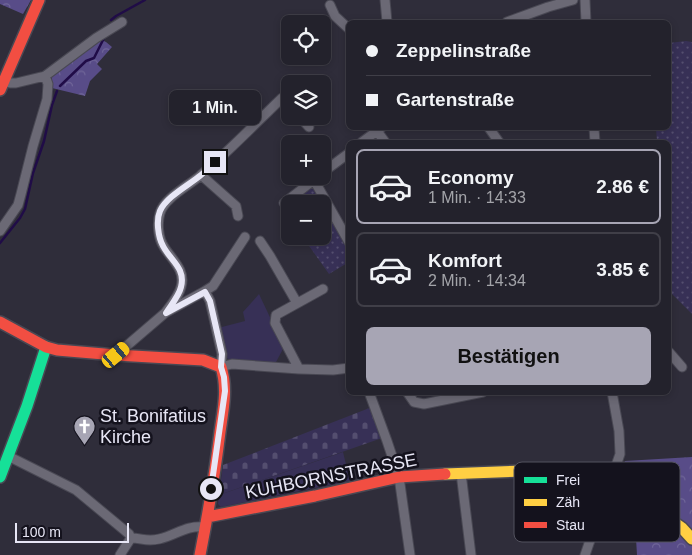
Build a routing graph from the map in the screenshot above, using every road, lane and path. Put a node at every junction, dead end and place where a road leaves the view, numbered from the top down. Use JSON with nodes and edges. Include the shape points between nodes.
{"nodes":[{"id":1,"x":39,"y":0,"type":"edge"},
{"id":2,"x":385,"y":0,"type":"edge"},
{"id":3,"x":573,"y":0,"type":"edge"},
{"id":4,"x":585,"y":0,"type":"edge"},
{"id":5,"x":330,"y":5,"type":"dead end"},
{"id":6,"x":387,"y":20,"type":"edge"},
{"id":7,"x":512,"y":20,"type":"edge"},
{"id":8,"x":586,"y":20,"type":"edge"},
{"id":9,"x":122,"y":22,"type":"dead end"},
{"id":10,"x":346,"y":26,"type":"edge"},
{"id":11,"x":45,"y":76,"type":"junction"},
{"id":12,"x":2,"y":85,"type":"edge"},
{"id":13,"x":281,"y":99,"type":"edge"},
{"id":14,"x":306,"y":125,"type":"edge"},
{"id":15,"x":309,"y":128,"type":"dead end"},
{"id":16,"x":378,"y":130,"type":"edge"},
{"id":17,"x":365,"y":140,"type":"edge"},
{"id":18,"x":346,"y":155,"type":"edge"},
{"id":19,"x":331,"y":166,"type":"edge"},
{"id":20,"x":202,"y":174,"type":"junction"},
{"id":21,"x":307,"y":185,"type":"edge"},
{"id":22,"x":320,"y":185,"type":"edge"},
{"id":23,"x":294,"y":195,"type":"edge"},
{"id":24,"x":238,"y":216,"type":"dead end"},
{"id":25,"x":0,"y":231,"type":"edge"},
{"id":26,"x":346,"y":236,"type":"edge"},
{"id":27,"x":245,"y":237,"type":"dead end"},
{"id":28,"x":260,"y":241,"type":"dead end"},
{"id":29,"x":323,"y":289,"type":"dead end"},
{"id":30,"x":205,"y":292,"type":"junction"},
{"id":31,"x":297,"y":303,"type":"junction"},
{"id":32,"x":166,"y":313,"type":"junction"},
{"id":33,"x":0,"y":322,"type":"edge"},
{"id":34,"x":46,"y":347,"type":"junction"},
{"id":35,"x":671,"y":354,"type":"edge"},
{"id":36,"x":116,"y":355,"type":"junction"},
{"id":37,"x":221,"y":367,"type":"junction"},
{"id":38,"x":682,"y":367,"type":"dead end"},
{"id":39,"x":346,"y":368,"type":"edge"},
{"id":40,"x":299,"y":369,"type":"junction"},
{"id":41,"x":370,"y":395,"type":"edge"},
{"id":42,"x":409,"y":395,"type":"edge"},
{"id":43,"x":468,"y":395,"type":"edge"},
{"id":44,"x":613,"y":395,"type":"edge"},
{"id":45,"x":8,"y":456,"type":"junction"},
{"id":46,"x":617,"y":462,"type":"edge"},
{"id":47,"x":514,"y":471,"type":"edge"},
{"id":48,"x":461,"y":473,"type":"junction"},
{"id":49,"x":0,"y":477,"type":"edge"},
{"id":50,"x":399,"y":478,"type":"junction"},
{"id":51,"x":206,"y":522,"type":"junction"},
{"id":52,"x":680,"y":527,"type":"edge"},
{"id":53,"x":131,"y":538,"type":"junction"},
{"id":54,"x":692,"y":539,"type":"edge"},
{"id":55,"x":590,"y":542,"type":"edge"},
{"id":56,"x":120,"y":555,"type":"edge"},
{"id":57,"x":200,"y":555,"type":"edge"},
{"id":58,"x":410,"y":555,"type":"edge"},
{"id":59,"x":471,"y":555,"type":"edge"},
{"id":60,"x":585,"y":555,"type":"edge"}],
"edges":[{"from":1,"to":12,"type":"street"},
{"from":2,"to":6,"type":"street"},
{"from":3,"to":7,"type":"street"},
{"from":4,"to":8,"type":"street"},
{"from":5,"to":10,"type":"street","via":[[335,16]]},
{"from":9,"to":11,"type":"street"},
{"from":11,"to":12,"type":"street"},
{"from":11,"to":25,"type":"street","via":[[47,99],[18,205]]},
{"from":13,"to":20,"type":"street"},
{"from":14,"to":15,"type":"street"},
{"from":16,"to":17,"type":"street"},
{"from":18,"to":19,"type":"street"},
{"from":20,"to":24,"type":"street","via":[[236,206]]},
{"from":20,"to":32,"type":"street","via":[[168,200],[160,211],[158,222],[163,246],[182,275],[181,289]]},
{"from":21,"to":23,"type":"street"},
{"from":22,"to":26,"type":"street"},
{"from":27,"to":30,"type":"street","via":[[213,286]]},
{"from":28,"to":31,"type":"street"},
{"from":29,"to":31,"type":"street"},
{"from":30,"to":32,"type":"street"},
{"from":30,"to":37,"type":"street","via":[[222,354]]},
{"from":31,"to":40,"type":"street","via":[[276,315],[275,323]]},
{"from":32,"to":36,"type":"street"},
{"from":33,"to":34,"type":"street"},
{"from":34,"to":36,"type":"street"},
{"from":34,"to":45,"type":"street"},
{"from":35,"to":38,"type":"street"},
{"from":36,"to":37,"type":"street","via":[[203,360]]},
{"from":37,"to":40,"type":"street","via":[[232,364]]},
{"from":37,"to":51,"type":"street","via":[[225,391]]},
{"from":39,"to":40,"type":"street"},
{"from":41,"to":50,"type":"street"},
{"from":42,"to":43,"type":"street","via":[[414,402],[424,404]]},
{"from":44,"to":46,"type":"street","via":[[619,431]]},
{"from":45,"to":49,"type":"street"},
{"from":45,"to":53,"type":"street","via":[[76,490]]},
{"from":47,"to":48,"type":"street","name":"KUHBORNSTRASSE"},
{"from":48,"to":50,"type":"street","name":"KUHBORNSTRASSE"},
{"from":48,"to":59,"type":"street"},
{"from":50,"to":51,"type":"street","name":"KUHBORNSTRASSE"},
{"from":50,"to":58,"type":"street"},
{"from":51,"to":53,"type":"street","name":"KUHBORNSTRASSE","via":[[162,539]]},
{"from":51,"to":57,"type":"street"},
{"from":52,"to":54,"type":"street","name":"KUHBORNSTRASSE"},
{"from":53,"to":56,"type":"street"},
{"from":55,"to":60,"type":"street"}]}
